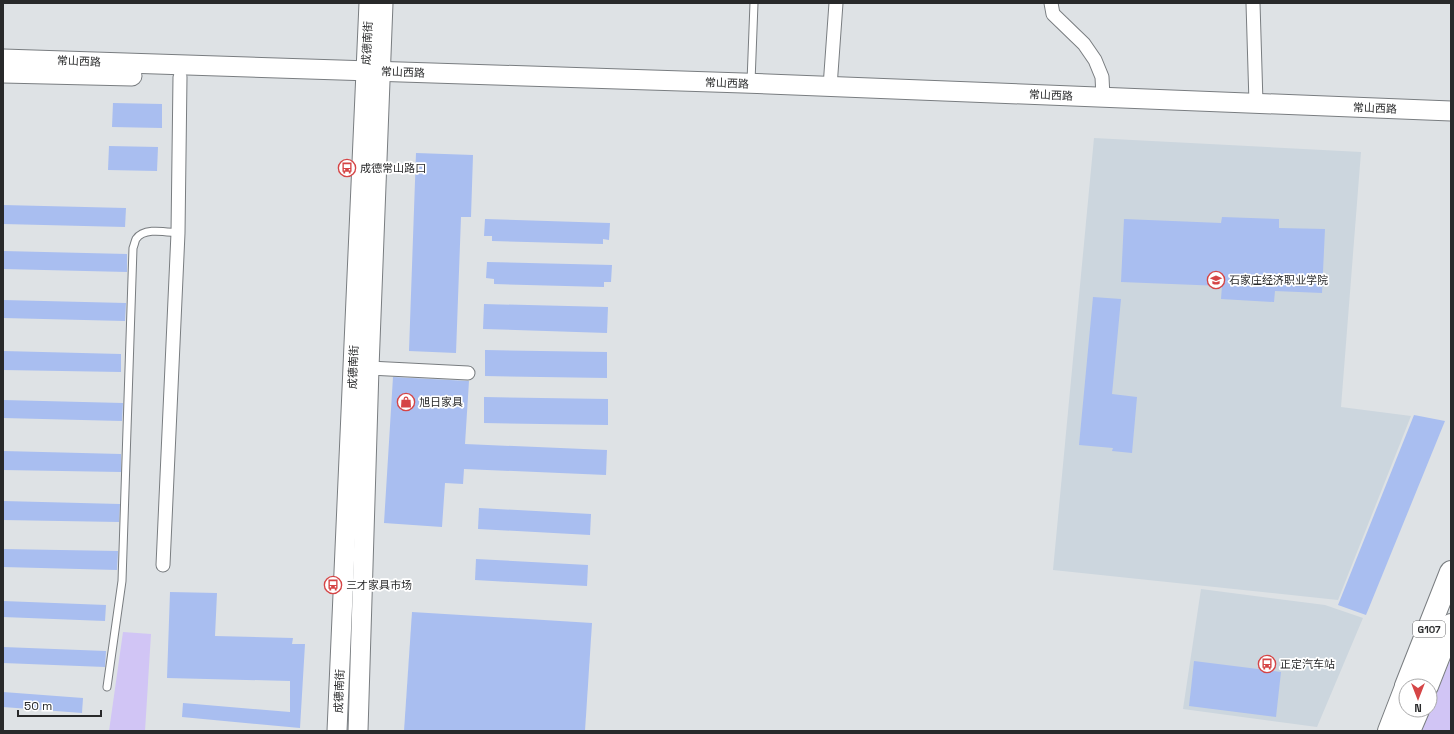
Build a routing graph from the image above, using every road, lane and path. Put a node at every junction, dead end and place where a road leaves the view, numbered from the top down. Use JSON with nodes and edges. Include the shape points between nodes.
{"nodes":[{"id":1,"x":369,"y":3,"type":"edge"},
{"id":2,"x":383,"y":3,"type":"edge"},
{"id":3,"x":754,"y":3,"type":"edge"},
{"id":4,"x":836,"y":3,"type":"edge"},
{"id":5,"x":1051,"y":3,"type":"edge"},
{"id":6,"x":1253,"y":3,"type":"edge"},
{"id":7,"x":3,"y":58,"type":"edge"},
{"id":8,"x":3,"y":72,"type":"edge"},
{"id":9,"x":180,"y":77,"type":"junction"},
{"id":10,"x":372,"y":77,"type":"junction"},
{"id":11,"x":750,"y":84,"type":"junction"},
{"id":12,"x":830,"y":87,"type":"junction"},
{"id":13,"x":1103,"y":98,"type":"junction"},
{"id":14,"x":1256,"y":103,"type":"junction"},
{"id":15,"x":1451,"y":111,"type":"edge"},
{"id":16,"x":1451,"y":124,"type":"edge"},
{"id":17,"x":178,"y":233,"type":"junction"},
{"id":18,"x":369,"y":368,"type":"junction"},
{"id":19,"x":468,"y":373,"type":"dead end"},
{"id":20,"x":163,"y":565,"type":"dead end"},
{"id":21,"x":1451,"y":572,"type":"edge"},
{"id":22,"x":1451,"y":625,"type":"edge"},
{"id":23,"x":1409,"y":678,"type":"edge"},
{"id":24,"x":1430,"y":678,"type":"edge"},
{"id":25,"x":107,"y":687,"type":"dead end"},
{"id":26,"x":1398,"y":706,"type":"edge"},
{"id":27,"x":1415,"y":718,"type":"edge"},
{"id":28,"x":337,"y":731,"type":"edge"},
{"id":29,"x":358,"y":731,"type":"edge"},
{"id":30,"x":1388,"y":731,"type":"edge"},
{"id":31,"x":1409,"y":731,"type":"edge"}],
"edges":[{"from":1,"to":10,"type":"main road","name":"成德南街"},
{"from":2,"to":10,"type":"main road","name":"成德南街"},
{"from":3,"to":11,"type":"lane"},
{"from":4,"to":12,"type":"street"},
{"from":5,"to":13,"type":"street","via":[[1053,14],[1084,44],[1095,60],[1102,77]]},
{"from":6,"to":14,"type":"street"},
{"from":7,"to":10,"type":"main road","name":"常山西路"},
{"from":8,"to":9,"type":"main road","name":"常山西路"},
{"from":9,"to":10,"type":"main road","name":"常山西路"},
{"from":9,"to":17,"type":"street"},
{"from":10,"to":11,"type":"main road","name":"常山西路"},
{"from":10,"to":16,"type":"main road","name":"常山西路","via":[[727,96]]},
{"from":10,"to":18,"type":"main road","name":"成德南街"},
{"from":10,"to":28,"type":"main road","name":"成德南街"},
{"from":11,"to":12,"type":"main road","name":"常山西路"},
{"from":12,"to":13,"type":"main road","name":"常山西路"},
{"from":13,"to":14,"type":"main road","name":"常山西路"},
{"from":14,"to":15,"type":"main road","name":"常山西路"},
{"from":17,"to":20,"type":"street"},
{"from":17,"to":25,"type":"lane","via":[[143,233],[137,238],[133,248],[122,581]]},
{"from":18,"to":19,"type":"street"},
{"from":18,"to":29,"type":"main road","name":"成德南街"},
{"from":21,"to":23,"type":"highway","number":"G107"},
{"from":22,"to":24,"type":"highway","number":"G107"},
{"from":26,"to":30,"type":"highway","number":"G107"},
{"from":27,"to":31,"type":"highway"}]}
